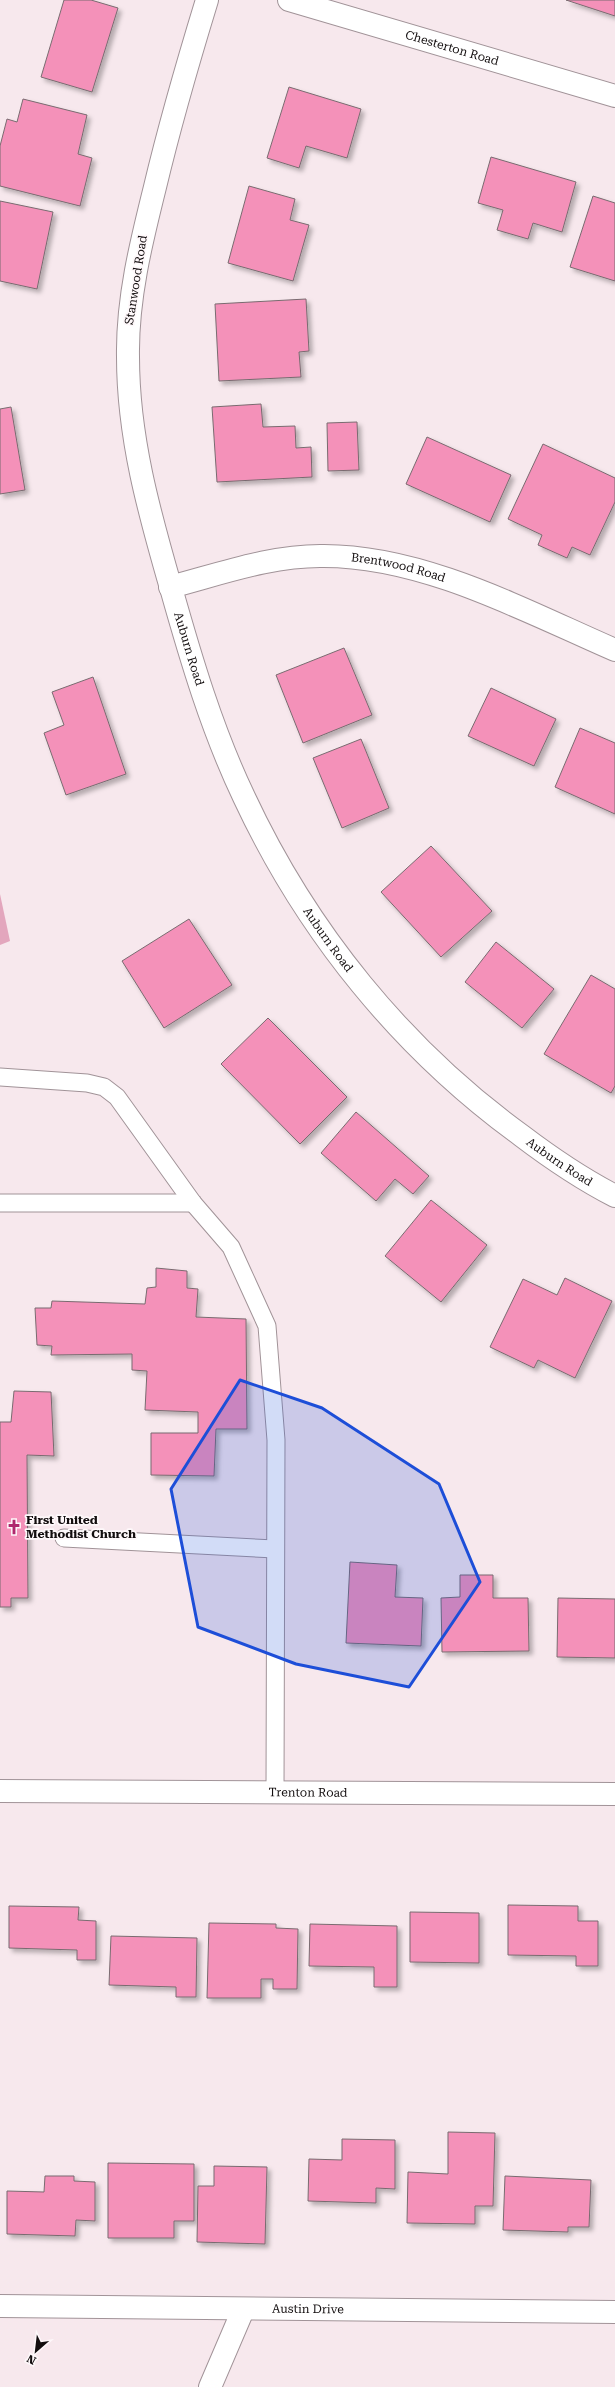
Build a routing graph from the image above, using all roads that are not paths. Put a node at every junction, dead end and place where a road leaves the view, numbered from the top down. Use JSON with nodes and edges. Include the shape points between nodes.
{"nodes":[{"id":1,"x":207,"y":0,"type":"edge"},
{"id":2,"x":289,"y":0,"type":"edge"},
{"id":3,"x":615,"y":96,"type":"edge"},
{"id":4,"x":170,"y":587,"type":"junction"},
{"id":5,"x":615,"y":650,"type":"edge"},
{"id":6,"x":0,"y":1076,"type":"edge"},
{"id":7,"x":615,"y":1196,"type":"edge"},
{"id":8,"x":0,"y":1203,"type":"edge"},
{"id":9,"x":193,"y":1203,"type":"junction"},
{"id":10,"x":64,"y":1538,"type":"dead end"},
{"id":11,"x":275,"y":1549,"type":"junction"},
{"id":12,"x":0,"y":1791,"type":"edge"},
{"id":13,"x":275,"y":1793,"type":"junction"},
{"id":14,"x":615,"y":1794,"type":"edge"},
{"id":15,"x":0,"y":2306,"type":"edge"},
{"id":16,"x":243,"y":2310,"type":"junction"},
{"id":17,"x":615,"y":2312,"type":"edge"},
{"id":18,"x":210,"y":2387,"type":"edge"}],
"edges":[{"from":1,"to":4,"type":"street","name":"Stanwood Road","via":[[172,115],[144,229],[130,312],[130,409],[150,518]]},
{"from":2,"to":3,"type":"street","name":"Chesterton Road"},
{"from":4,"to":5,"type":"street","name":"Brentwood Road","via":[[301,557],[368,559],[414,569],[469,588]]},
{"from":4,"to":7,"type":"street","name":"Auburn Road","via":[[209,713],[242,794],[283,873],[334,950],[379,1006],[425,1055],[484,1109],[550,1157]]},
{"from":6,"to":9,"type":"lane","via":[[87,1083],[104,1087],[117,1097]]},
{"from":8,"to":9,"type":"lane"},
{"from":9,"to":11,"type":"lane","via":[[231,1247],[267,1326],[276,1440]]},
{"from":10,"to":11,"type":"lane"},
{"from":11,"to":13,"type":"lane"},
{"from":12,"to":13,"type":"street","name":"Trenton Road"},
{"from":13,"to":14,"type":"street","name":"Trenton Road"},
{"from":15,"to":16,"type":"street","name":"Austin Drive"},
{"from":16,"to":17,"type":"street","name":"Austin Drive"},
{"from":16,"to":18,"type":"street"}]}
